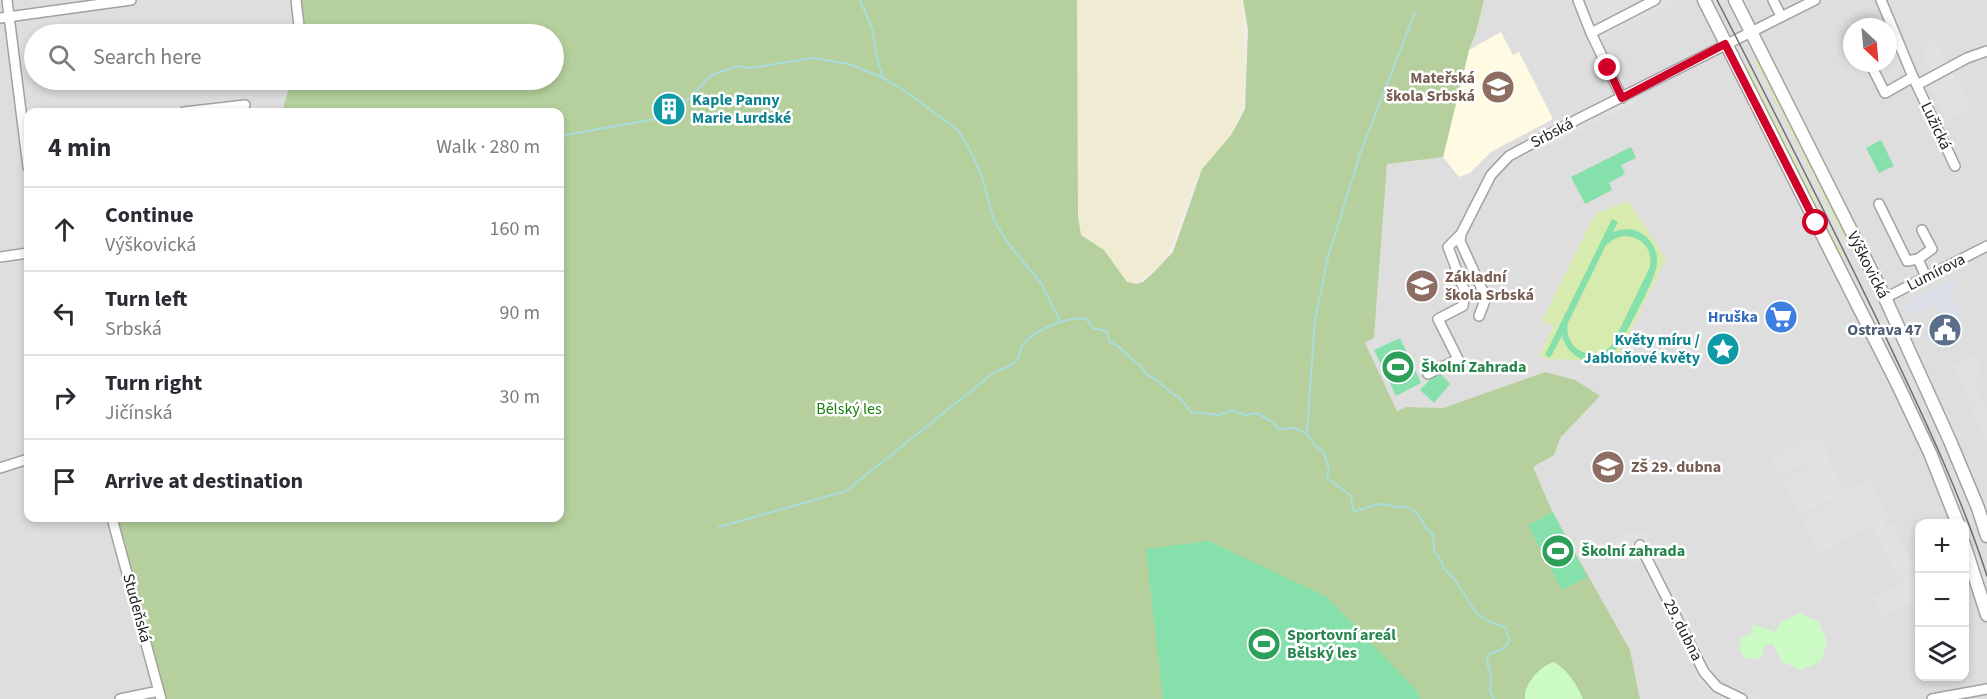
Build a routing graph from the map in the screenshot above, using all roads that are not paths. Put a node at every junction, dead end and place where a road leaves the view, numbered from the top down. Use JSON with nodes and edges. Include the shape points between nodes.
{"nodes":[{"id":1,"x":7,"y":0,"type":"edge"},
{"id":2,"x":131,"y":0,"type":"edge"},
{"id":3,"x":296,"y":0,"type":"edge"},
{"id":4,"x":1578,"y":0,"type":"edge"},
{"id":5,"x":1655,"y":0,"type":"edge"},
{"id":6,"x":1704,"y":0,"type":"edge"},
{"id":7,"x":1735,"y":0,"type":"edge"},
{"id":8,"x":1773,"y":0,"type":"edge"},
{"id":9,"x":1815,"y":0,"type":"edge"},
{"id":10,"x":1881,"y":0,"type":"edge"},
{"id":11,"x":1781,"y":16,"type":"junction"},
{"id":12,"x":5,"y":17,"type":"edge"},
{"id":13,"x":299,"y":24,"type":"edge"},
{"id":14,"x":1751,"y":31,"type":"junction"},
{"id":15,"x":1591,"y":33,"type":"junction"},
{"id":16,"x":1725,"y":44,"type":"junction"},
{"id":17,"x":1987,"y":51,"type":"edge"},
{"id":18,"x":1874,"y":72,"type":"edge"},
{"id":19,"x":1915,"y":81,"type":"junction"},
{"id":20,"x":1622,"y":98,"type":"junction"},
{"id":21,"x":245,"y":105,"type":"dead end"},
{"id":22,"x":219,"y":108,"type":"edge"},
{"id":23,"x":24,"y":121,"type":"edge"},
{"id":24,"x":1955,"y":166,"type":"dead end"},
{"id":25,"x":1879,"y":204,"type":"dead end"},
{"id":26,"x":1922,"y":230,"type":"dead end"},
{"id":27,"x":1461,"y":234,"type":"junction"},
{"id":28,"x":1987,"y":246,"type":"edge"},
{"id":29,"x":24,"y":254,"type":"edge"},
{"id":30,"x":0,"y":257,"type":"edge"},
{"id":31,"x":1918,"y":259,"type":"junction"},
{"id":32,"x":1926,"y":277,"type":"junction"},
{"id":33,"x":1885,"y":298,"type":"junction"},
{"id":34,"x":1479,"y":316,"type":"dead end"},
{"id":35,"x":1428,"y":374,"type":"dead end"},
{"id":36,"x":24,"y":460,"type":"edge"},
{"id":37,"x":0,"y":468,"type":"edge"},
{"id":38,"x":1956,"y":519,"type":"edge"},
{"id":39,"x":113,"y":522,"type":"edge"},
{"id":40,"x":1987,"y":536,"type":"edge"},
{"id":41,"x":1640,"y":545,"type":"dead end"},
{"id":42,"x":1969,"y":557,"type":"edge"},
{"id":43,"x":1987,"y":615,"type":"edge"},
{"id":44,"x":1987,"y":689,"type":"edge"},
{"id":45,"x":160,"y":695,"type":"edge"},
{"id":46,"x":120,"y":699,"type":"edge"},
{"id":47,"x":1742,"y":699,"type":"edge"},
{"id":48,"x":1932,"y":699,"type":"edge"}],
"edges":[{"from":1,"to":12,"type":"street"},
{"from":2,"to":12,"type":"street"},
{"from":3,"to":13,"type":"street"},
{"from":4,"to":15,"type":"street"},
{"from":5,"to":15,"type":"street"},
{"from":6,"to":16,"type":"street","name":"Výškovická"},
{"from":7,"to":14,"type":"street","name":"Výškovická"},
{"from":8,"to":11,"type":"street"},
{"from":9,"to":11,"type":"street"},
{"from":10,"to":19,"type":"street","name":"Lužická"},
{"from":11,"to":14,"type":"street"},
{"from":12,"to":23,"type":"street"},
{"from":14,"to":16,"type":"street","name":"Srbská"},
{"from":14,"to":33,"type":"street","name":"Výškovická"},
{"from":15,"to":20,"type":"street"},
{"from":16,"to":20,"type":"street","name":"Srbská"},
{"from":16,"to":38,"type":"street","name":"Výškovická","via":[[1897,383]]},
{"from":17,"to":19,"type":"street","name":"Lužická"},
{"from":18,"to":19,"type":"street","name":"Lužická","via":[[1885,93]]},
{"from":19,"to":24,"type":"street","name":"Lužická"},
{"from":20,"to":27,"type":"street","name":"Srbská","via":[[1509,156],[1491,175]]},
{"from":21,"to":22,"type":"street"},
{"from":25,"to":31,"type":"street","via":[[1907,261]]},
{"from":26,"to":31,"type":"street","via":[[1932,249]]},
{"from":27,"to":34,"type":"street","via":[[1460,241],[1486,298]]},
{"from":27,"to":35,"type":"street","name":"Srbská","via":[[1448,246],[1465,292],[1463,306],[1438,319],[1458,359]]},
{"from":28,"to":32,"type":"street","name":"Lumírova"},
{"from":29,"to":30,"type":"street"},
{"from":31,"to":32,"type":"street"},
{"from":32,"to":33,"type":"street","name":"Lumírova"},
{"from":33,"to":40,"type":"street","name":"Výškovická","via":[[1950,441]]},
{"from":36,"to":37,"type":"street"},
{"from":39,"to":45,"type":"street","name":"Studeňská"},
{"from":41,"to":47,"type":"street","name":"29. dubna","via":[[1704,672],[1717,687]]},
{"from":42,"to":43,"type":"street"},
{"from":44,"to":48,"type":"street"},
{"from":45,"to":46,"type":"street"}]}
